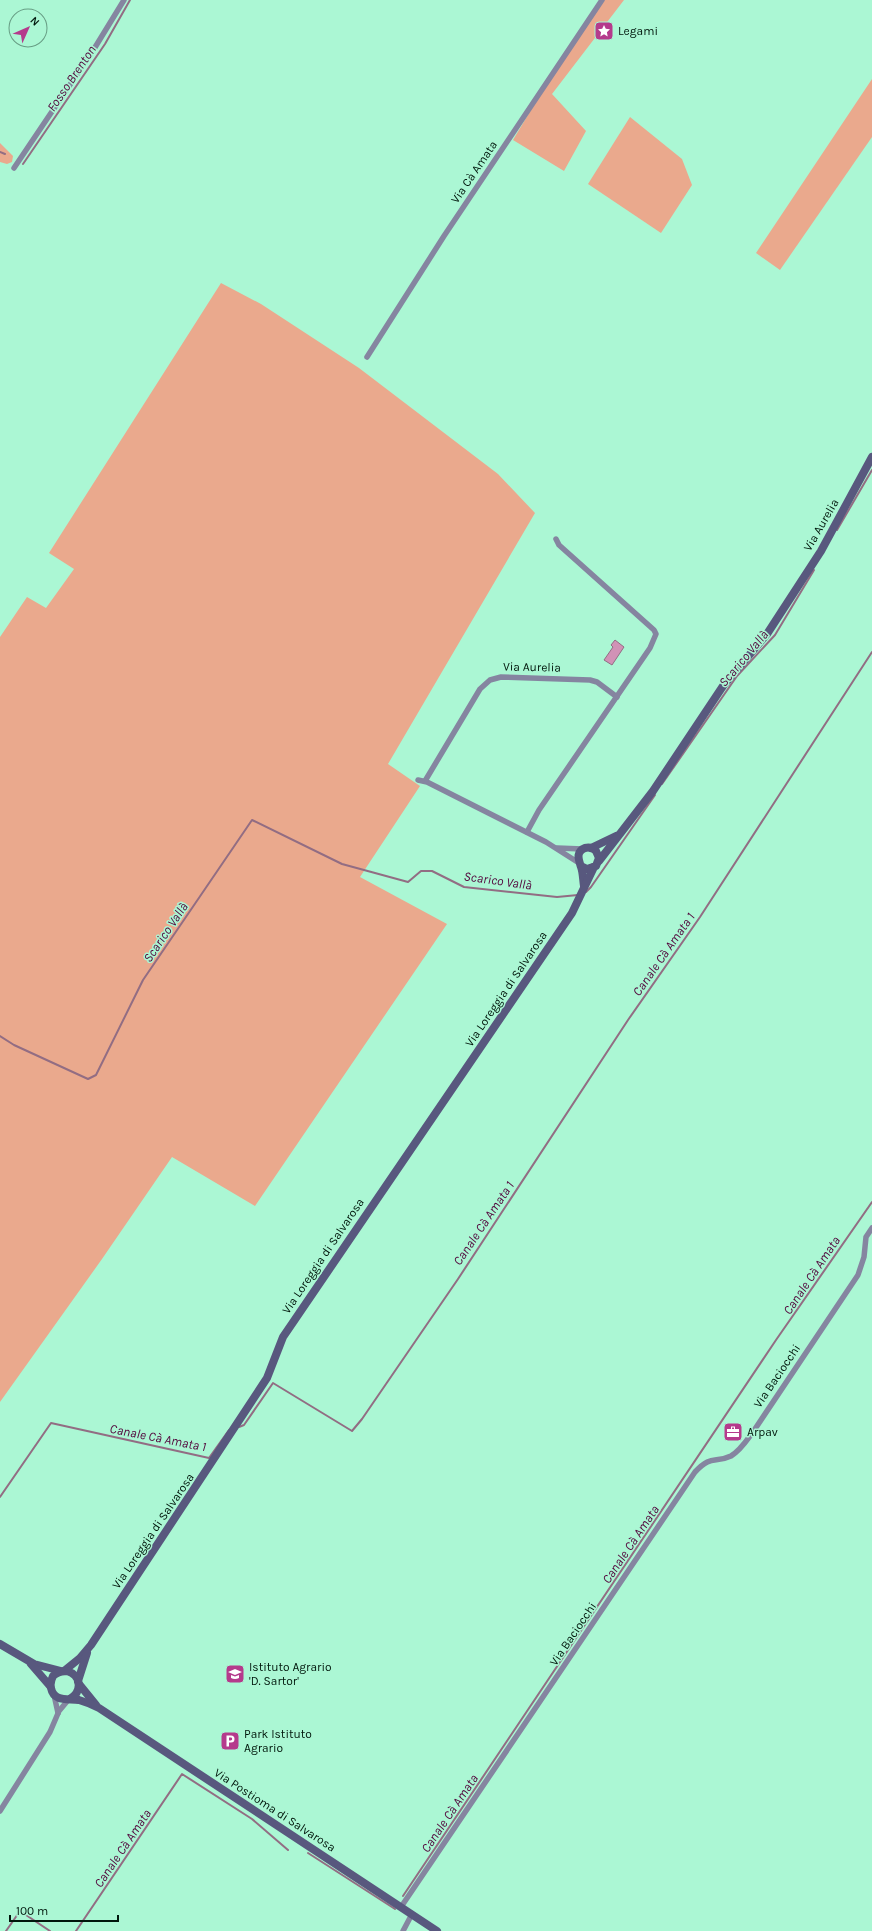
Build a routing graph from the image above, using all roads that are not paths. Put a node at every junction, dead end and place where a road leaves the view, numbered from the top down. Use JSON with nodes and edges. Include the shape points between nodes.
{"nodes":[{"id":1,"x":124,"y":0,"type":"edge"},
{"id":2,"x":602,"y":0,"type":"edge"},
{"id":3,"x":14,"y":168,"type":"dead end"},
{"id":4,"x":367,"y":357,"type":"dead end"},
{"id":5,"x":872,"y":457,"type":"edge"},
{"id":6,"x":556,"y":539,"type":"dead end"},
{"id":7,"x":786,"y":604,"type":"joint"},
{"id":8,"x":617,"y":697,"type":"junction"},
{"id":9,"x":418,"y":780,"type":"dead end"},
{"id":10,"x":425,"y":781,"type":"junction"},
{"id":11,"x":527,"y":832,"type":"junction"},
{"id":12,"x":617,"y":835,"type":"junction"},
{"id":13,"x":557,"y":848,"type":"junction"},
{"id":14,"x":586,"y":848,"type":"junction"},
{"id":15,"x":596,"y":864,"type":"junction"},
{"id":16,"x":580,"y":865,"type":"junction"},
{"id":17,"x":582,"y":890,"type":"junction"},
{"id":18,"x":872,"y":1228,"type":"edge"},
{"id":19,"x":0,"y":1644,"type":"edge"},
{"id":20,"x":91,"y":1646,"type":"junction"},
{"id":21,"x":28,"y":1661,"type":"junction"},
{"id":22,"x":63,"y":1671,"type":"junction"},
{"id":23,"x":79,"y":1682,"type":"junction"},
{"id":24,"x":50,"y":1686,"type":"junction"},
{"id":25,"x":54,"y":1695,"type":"junction"},
{"id":26,"x":69,"y":1699,"type":"junction"},
{"id":27,"x":99,"y":1708,"type":"junction"},
{"id":28,"x":57,"y":1716,"type":"junction"},
{"id":29,"x":0,"y":1811,"type":"edge"},
{"id":30,"x":401,"y":1907,"type":"junction"},
{"id":31,"x":412,"y":1914,"type":"junction"},
{"id":32,"x":403,"y":1931,"type":"edge"},
{"id":33,"x":437,"y":1931,"type":"edge"}],
"edges":[{"from":1,"to":3,"type":"street"},
{"from":2,"to":4,"type":"street","name":"Via Cà Amata","via":[[444,236]]},
{"from":5,"to":7,"type":"street","name":"Via Aurelia","via":[[821,551]]},
{"from":6,"to":8,"type":"street","via":[[558,545],[656,632],[651,646]]},
{"from":7,"to":12,"type":"street","name":"Via Loreggia di Salvarosa","via":[[767,634],[723,686],[653,791]]},
{"from":8,"to":10,"type":"street","name":"Via Aurelia","via":[[598,682],[590,680],[504,677],[490,680],[480,689]]},
{"from":8,"to":11,"type":"street","via":[[539,810]]},
{"from":9,"to":10,"type":"street"},
{"from":10,"to":11,"type":"street"},
{"from":11,"to":13,"type":"street"},
{"from":12,"to":14,"type":"street","name":"Via Loreggia di Salvarosa"},
{"from":12,"to":15,"type":"street","name":"Via Loreggia di Salvarosa"},
{"from":13,"to":14,"type":"street"},
{"from":13,"to":16,"type":"street"},
{"from":14,"to":15,"type":"street","via":[[598,854]]},
{"from":14,"to":16,"type":"street","via":[[578,854]]},
{"from":15,"to":16,"type":"street","via":[[587,869]]},
{"from":15,"to":17,"type":"street","name":"Via Loreggia di Salvarosa"},
{"from":16,"to":17,"type":"street"},
{"from":17,"to":20,"type":"street","name":"Via Loreggia di Salvarosa","via":[[572,913],[283,1336],[267,1378]]},
{"from":18,"to":30,"type":"street","name":"Via Baciocchi","via":[[866,1237],[864,1257],[858,1275],[753,1432],[737,1452],[721,1459],[709,1460],[695,1472]]},
{"from":19,"to":21,"type":"street"},
{"from":20,"to":22,"type":"street","name":"Via Loreggia di Salvarosa"},
{"from":20,"to":23,"type":"street","name":"Via Loreggia di Salvarosa","via":[[82,1666]]},
{"from":21,"to":22,"type":"street","via":[[43,1668]]},
{"from":21,"to":24,"type":"street"},
{"from":22,"to":23,"type":"street","via":[[73,1673]]},
{"from":22,"to":24,"type":"street","via":[[54,1675]]},
{"from":23,"to":26,"type":"street","via":[[76,1694]]},
{"from":23,"to":27,"type":"street","name":"Via Postioma di Salvarosa","via":[[88,1697]]},
{"from":24,"to":25,"type":"street"},
{"from":25,"to":26,"type":"street","via":[[59,1699]]},
{"from":25,"to":28,"type":"street"},
{"from":26,"to":27,"type":"street","name":"Via Postioma di Salvarosa"},
{"from":26,"to":28,"type":"street"},
{"from":27,"to":30,"type":"street","name":"Via Postioma di Salvarosa"},
{"from":28,"to":29,"type":"street","via":[[50,1732]]},
{"from":30,"to":31,"type":"street","name":"Via Postioma di Salvarosa"},
{"from":31,"to":32,"type":"street"},
{"from":31,"to":33,"type":"street","name":"Via Postioma di Salvarosa"}]}
